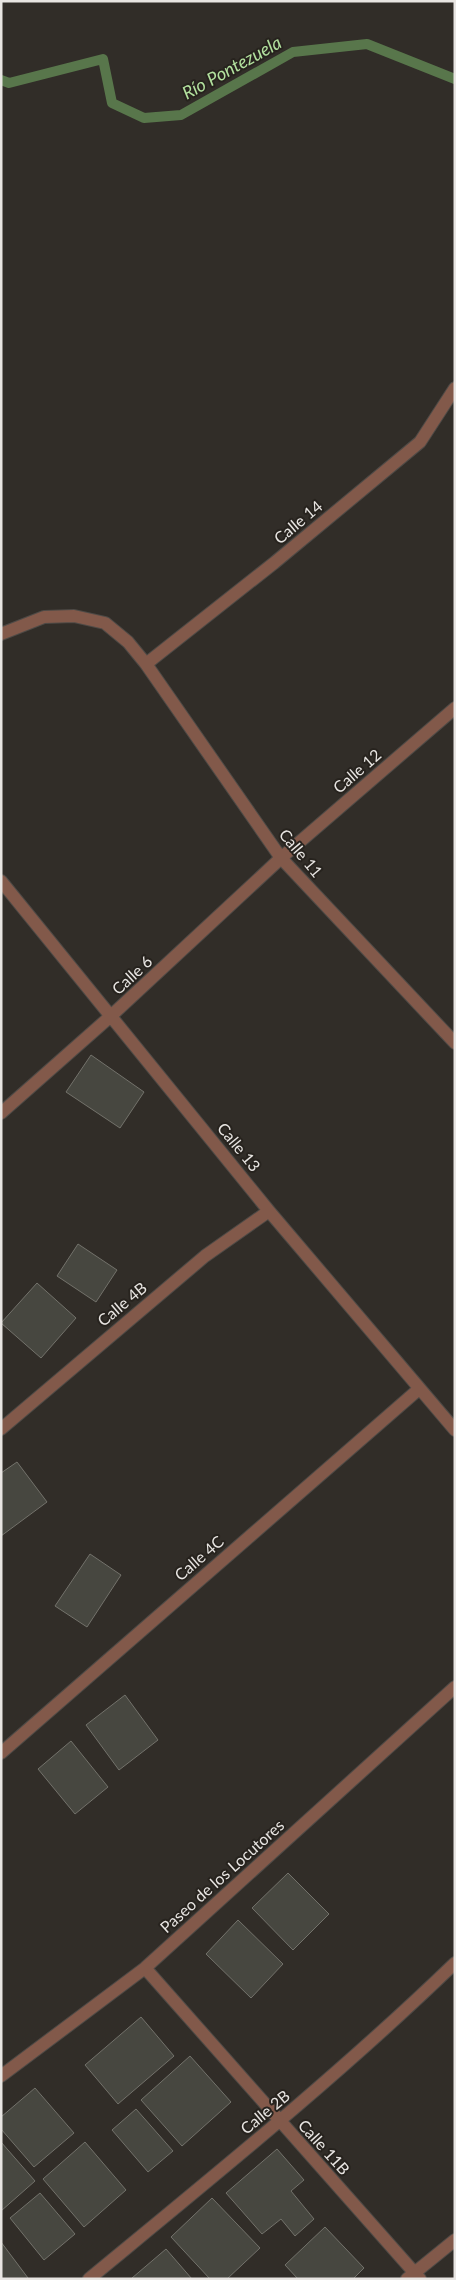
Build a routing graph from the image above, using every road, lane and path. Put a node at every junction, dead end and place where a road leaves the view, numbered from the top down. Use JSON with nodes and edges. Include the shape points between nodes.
{"nodes":[{"id":1,"x":455,"y":388,"type":"edge"},
{"id":2,"x":1,"y":634,"type":"edge"},
{"id":3,"x":146,"y":664,"type":"junction"},
{"id":4,"x":455,"y":708,"type":"edge"},
{"id":5,"x":282,"y":858,"type":"junction"},
{"id":6,"x":1,"y":881,"type":"edge"},
{"id":7,"x":112,"y":1015,"type":"junction"},
{"id":8,"x":453,"y":1038,"type":"edge"},
{"id":9,"x":1,"y":1113,"type":"edge"},
{"id":10,"x":269,"y":1211,"type":"junction"},
{"id":11,"x":419,"y":1389,"type":"junction"},
{"id":12,"x":1,"y":1429,"type":"edge"},
{"id":13,"x":455,"y":1430,"type":"edge"},
{"id":14,"x":455,"y":1687,"type":"edge"},
{"id":15,"x":1,"y":1753,"type":"edge"},
{"id":16,"x":455,"y":1963,"type":"edge"},
{"id":17,"x":145,"y":1968,"type":"junction"},
{"id":18,"x":1,"y":2076,"type":"edge"},
{"id":19,"x":280,"y":2122,"type":"junction"},
{"id":20,"x":455,"y":2240,"type":"edge"},
{"id":21,"x":414,"y":2276,"type":"edge"},
{"id":22,"x":89,"y":2279,"type":"edge"}],
"edges":[{"from":1,"to":3,"type":"street","name":"Calle 14","via":[[420,442]]},
{"from":2,"to":3,"type":"street","name":"Calle 11","via":[[44,617],[74,616],[105,623],[128,642]]},
{"from":3,"to":5,"type":"street","name":"Calle 11"},
{"from":4,"to":5,"type":"street","name":"Calle 12"},
{"from":5,"to":7,"type":"street","name":"Calle 6"},
{"from":5,"to":8,"type":"street","name":"Calle 11"},
{"from":6,"to":7,"type":"street","name":"Calle 13"},
{"from":7,"to":9,"type":"street","name":"Calle 6"},
{"from":7,"to":10,"type":"street","name":"Calle 13"},
{"from":10,"to":11,"type":"street","name":"Calle 13"},
{"from":10,"to":12,"type":"street","name":"Calle 4B","via":[[204,1256]]},
{"from":11,"to":13,"type":"street","name":"Calle 13"},
{"from":11,"to":15,"type":"street","name":"Calle 4C"},
{"from":14,"to":17,"type":"street","name":"Paseo de los Locutores"},
{"from":16,"to":19,"type":"street","name":"Calle 2B","via":[[390,2026]]},
{"from":17,"to":18,"type":"street","name":"Paseo de los Locutores"},
{"from":17,"to":19,"type":"street","name":"Calle 11B"},
{"from":19,"to":21,"type":"street","name":"Calle 11B"},
{"from":19,"to":22,"type":"street","name":"Calle 2B"},
{"from":20,"to":21,"type":"street"}]}
